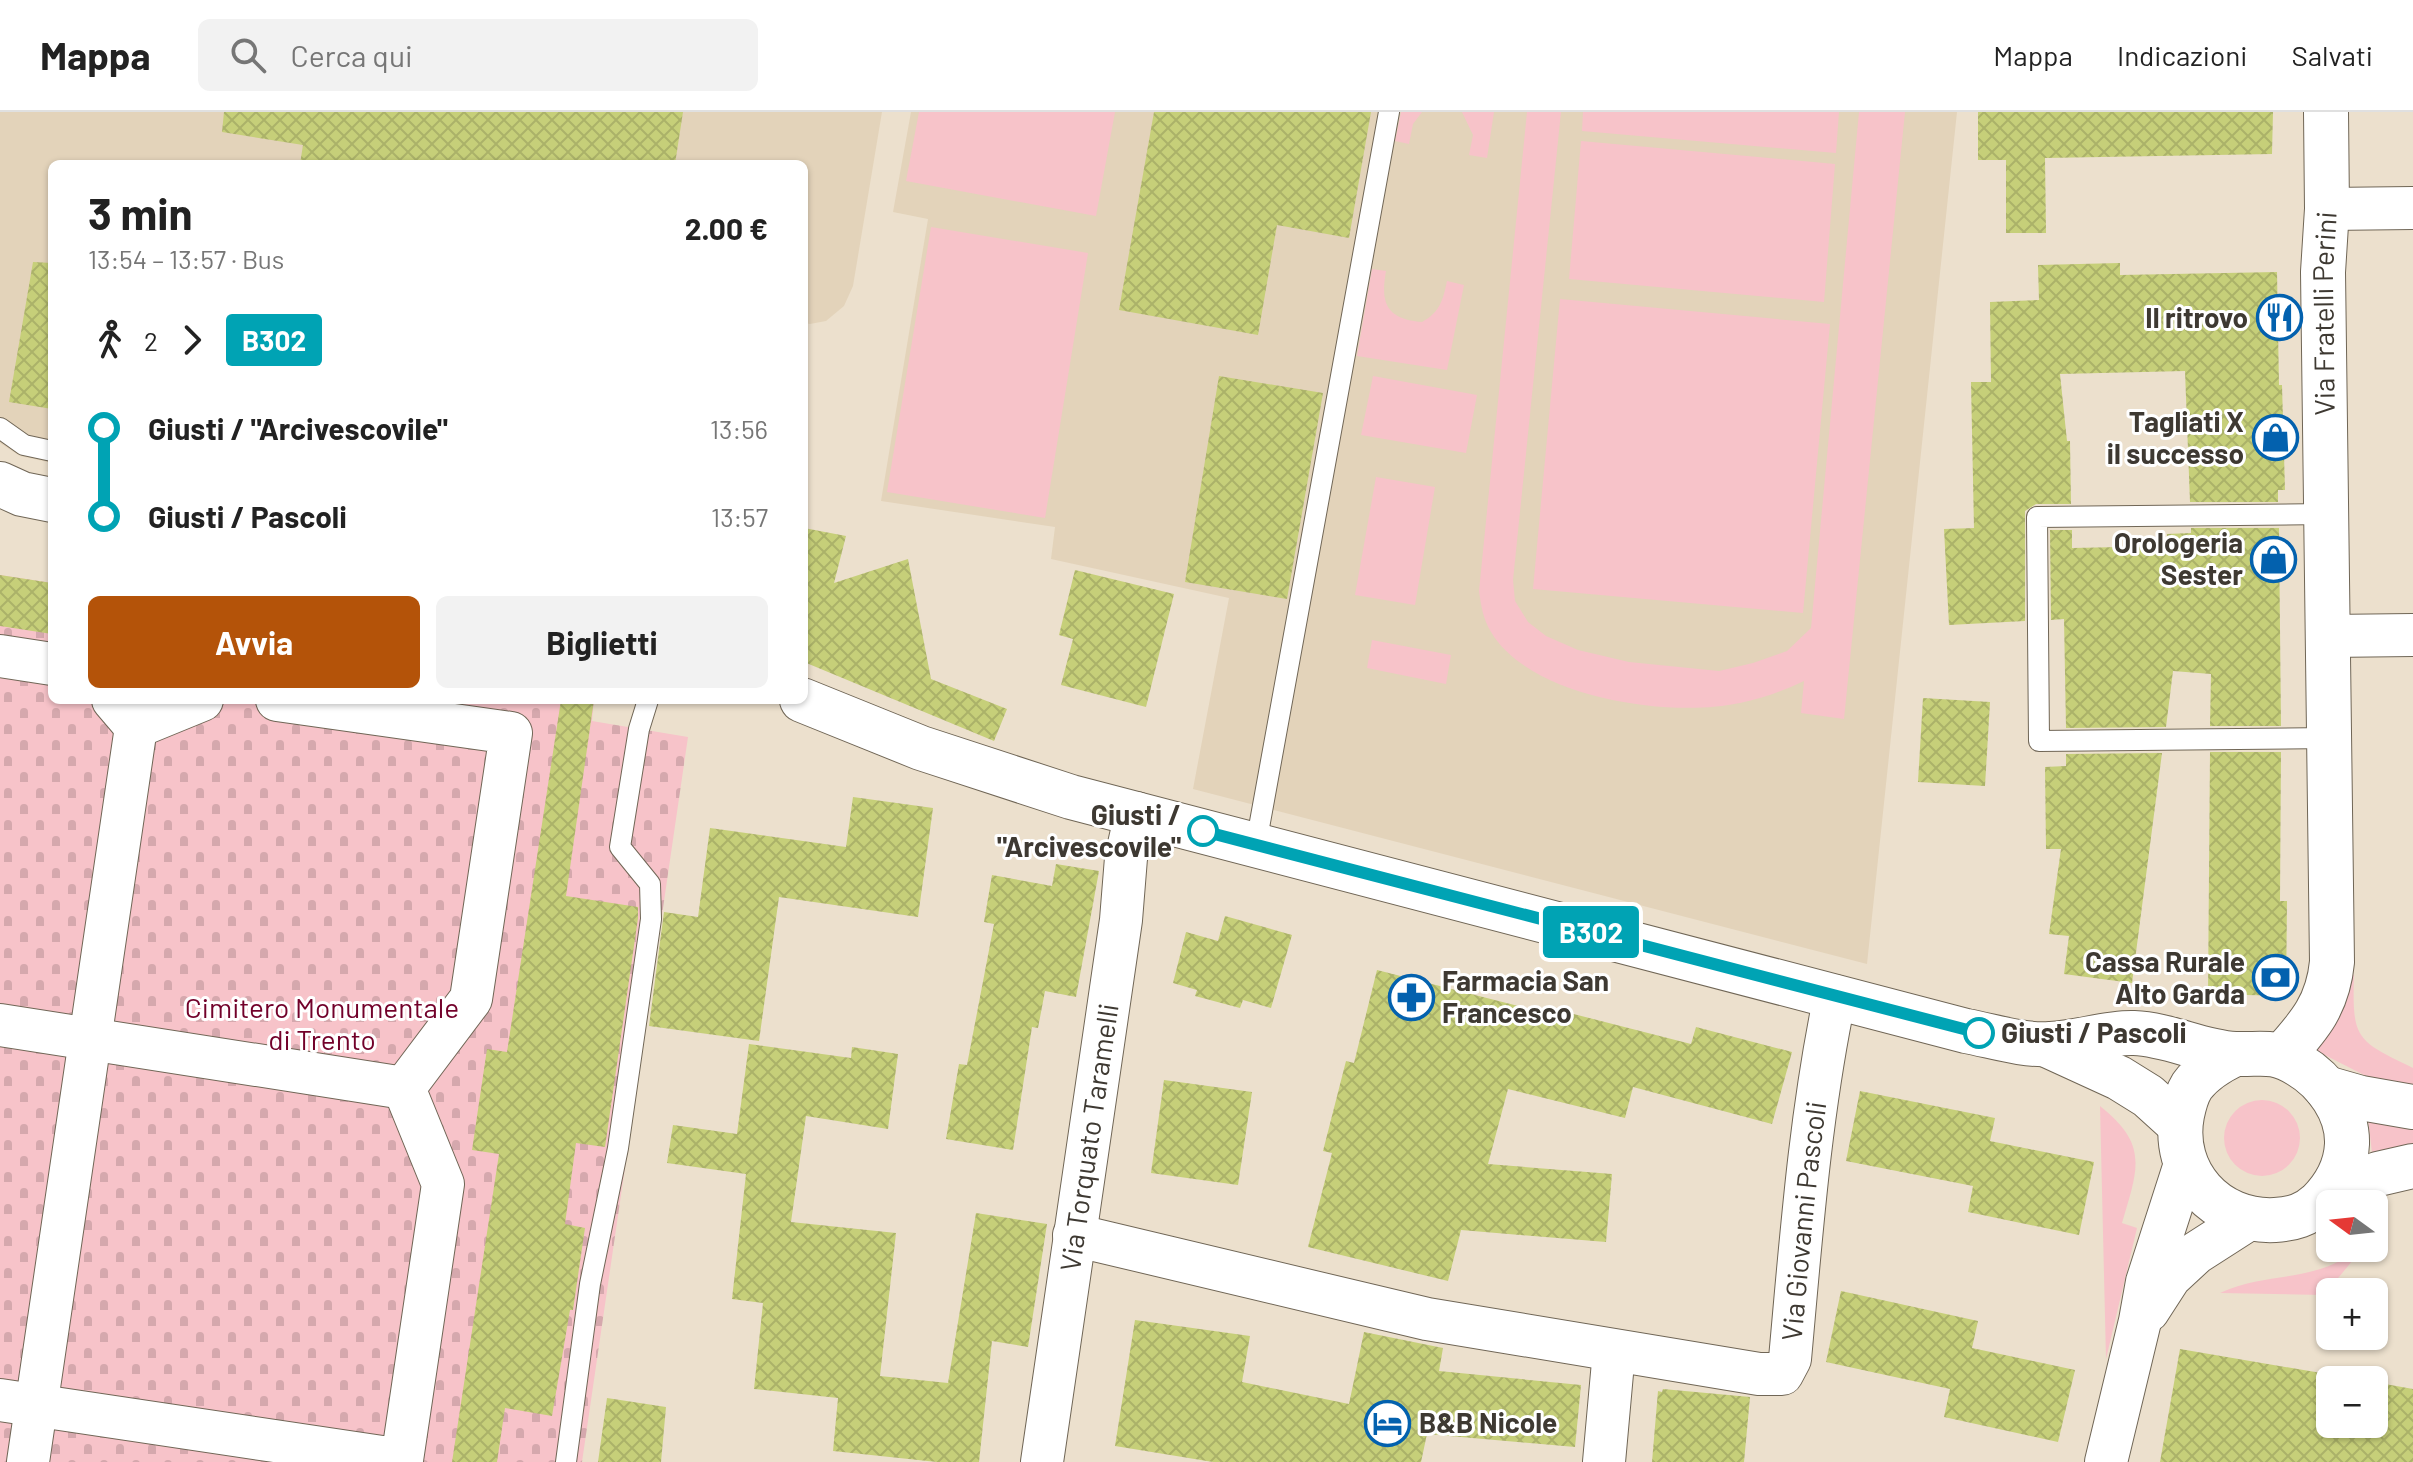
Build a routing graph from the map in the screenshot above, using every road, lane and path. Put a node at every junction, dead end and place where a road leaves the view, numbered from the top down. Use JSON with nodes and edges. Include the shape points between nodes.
{"nodes":[{"id":1,"x":1389,"y":112,"type":"edge"},
{"id":2,"x":2326,"y":112,"type":"edge"},
{"id":3,"x":2413,"y":208,"type":"edge"},
{"id":4,"x":2327,"y":209,"type":"junction"},
{"id":5,"x":0,"y":428,"type":"edge"},
{"id":6,"x":48,"y":450,"type":"edge"},
{"id":7,"x":0,"y":484,"type":"edge"},
{"id":8,"x":48,"y":499,"type":"edge"},
{"id":9,"x":2327,"y":514,"type":"junction"},
{"id":10,"x":2413,"y":635,"type":"edge"},
{"id":11,"x":2328,"y":636,"type":"junction"},
{"id":12,"x":0,"y":656,"type":"edge"},
{"id":13,"x":48,"y":663,"type":"edge"},
{"id":14,"x":808,"y":702,"type":"edge"},
{"id":15,"x":180,"y":704,"type":"edge"},
{"id":16,"x":305,"y":704,"type":"edge"},
{"id":17,"x":647,"y":704,"type":"edge"},
{"id":18,"x":125,"y":714,"type":"edge"},
{"id":19,"x":2330,"y":738,"type":"junction"},
{"id":20,"x":1136,"y":813,"type":"junction"},
{"id":21,"x":1256,"y":844,"type":"junction"},
{"id":22,"x":1835,"y":996,"type":"junction"},
{"id":23,"x":0,"y":1025,"type":"edge"},
{"id":24,"x":90,"y":1039,"type":"junction"},
{"id":25,"x":2047,"y":1045,"type":"junction"},
{"id":26,"x":2235,"y":1054,"type":"junction"},
{"id":27,"x":2283,"y":1055,"type":"junction"},
{"id":28,"x":404,"y":1088,"type":"junction"},
{"id":29,"x":2326,"y":1088,"type":"junction"},
{"id":30,"x":2413,"y":1107,"type":"edge"},
{"id":31,"x":2182,"y":1145,"type":"junction"},
{"id":32,"x":2413,"y":1166,"type":"edge"},
{"id":33,"x":2331,"y":1190,"type":"edge"},
{"id":34,"x":2338,"y":1190,"type":"edge"},
{"id":35,"x":2316,"y":1204,"type":"edge"},
{"id":36,"x":2249,"y":1219,"type":"junction"},
{"id":37,"x":1074,"y":1235,"type":"junction"},
{"id":38,"x":2140,"y":1321,"type":"junction"},
{"id":39,"x":1614,"y":1351,"type":"junction"},
{"id":40,"x":18,"y":1402,"type":"edge"},
{"id":41,"x":28,"y":1462,"type":"edge"},
{"id":42,"x":566,"y":1462,"type":"edge"},
{"id":43,"x":1042,"y":1462,"type":"edge"},
{"id":44,"x":1604,"y":1462,"type":"edge"},
{"id":45,"x":2106,"y":1462,"type":"edge"}],
"edges":[{"from":1,"to":21,"type":"lane"},
{"from":2,"to":4,"type":"street","name":"Via Fratelli Perini"},
{"from":3,"to":4,"type":"street"},
{"from":4,"to":9,"type":"street","name":"Via Fratelli Perini"},
{"from":5,"to":6,"type":"lane","via":[[24,445]]},
{"from":7,"to":8,"type":"street"},
{"from":9,"to":11,"type":"street","name":"Via Fratelli Perini"},
{"from":9,"to":19,"type":"lane","via":[[2037,517],[2039,741]]},
{"from":10,"to":11,"type":"street"},
{"from":11,"to":19,"type":"street","name":"Via Fratelli Perini"},
{"from":12,"to":13,"type":"street"},
{"from":14,"to":20,"type":"street","via":[[977,768]]},
{"from":15,"to":18,"type":"street"},
{"from":16,"to":28,"type":"street","via":[[511,733],[471,999]]},
{"from":17,"to":42,"type":"lane","via":[[620,847],[650,884],[651,919]]},
{"from":18,"to":24,"type":"street"},
{"from":19,"to":27,"type":"street","name":"Via Fratelli Perini","via":[[2330,983],[2320,1010]]},
{"from":20,"to":21,"type":"street"},
{"from":20,"to":37,"type":"street","name":"Via Torquato Taramelli"},
{"from":21,"to":22,"type":"street"},
{"from":22,"to":25,"type":"street","via":[[1966,1031]]},
{"from":22,"to":39,"type":"street","name":"Via Giovanni Pascoli","via":[[1803,1216],[1790,1359],[1782,1374]]},
{"from":23,"to":24,"type":"street"},
{"from":24,"to":28,"type":"street"},
{"from":24,"to":40,"type":"street"},
{"from":25,"to":26,"type":"street","via":[[2134,1033]]},
{"from":25,"to":31,"type":"street","via":[[2148,1096]]},
{"from":26,"to":27,"type":"street"},
{"from":26,"to":31,"type":"street","via":[[2204,1072],[2191,1088]]},
{"from":27,"to":29,"type":"street"},
{"from":28,"to":40,"type":"street","via":[[443,1184],[402,1460]]},
{"from":29,"to":30,"type":"street"},
{"from":29,"to":33,"type":"street","via":[[2339,1108],[2347,1144]]},
{"from":31,"to":36,"type":"street","via":[[2191,1177],[2214,1200]]},
{"from":31,"to":38,"type":"street"},
{"from":32,"to":34,"type":"street"},
{"from":35,"to":36,"type":"street","via":[[2299,1217]]},
{"from":36,"to":38,"type":"street","via":[[2170,1277]]},
{"from":37,"to":39,"type":"street","name":"Via Giovanni Pascoli","via":[[1427,1319]]},
{"from":37,"to":43,"type":"street","name":"Via Torquato Taramelli"},
{"from":38,"to":45,"type":"street"},
{"from":39,"to":44,"type":"street"},
{"from":40,"to":41,"type":"street"}]}
